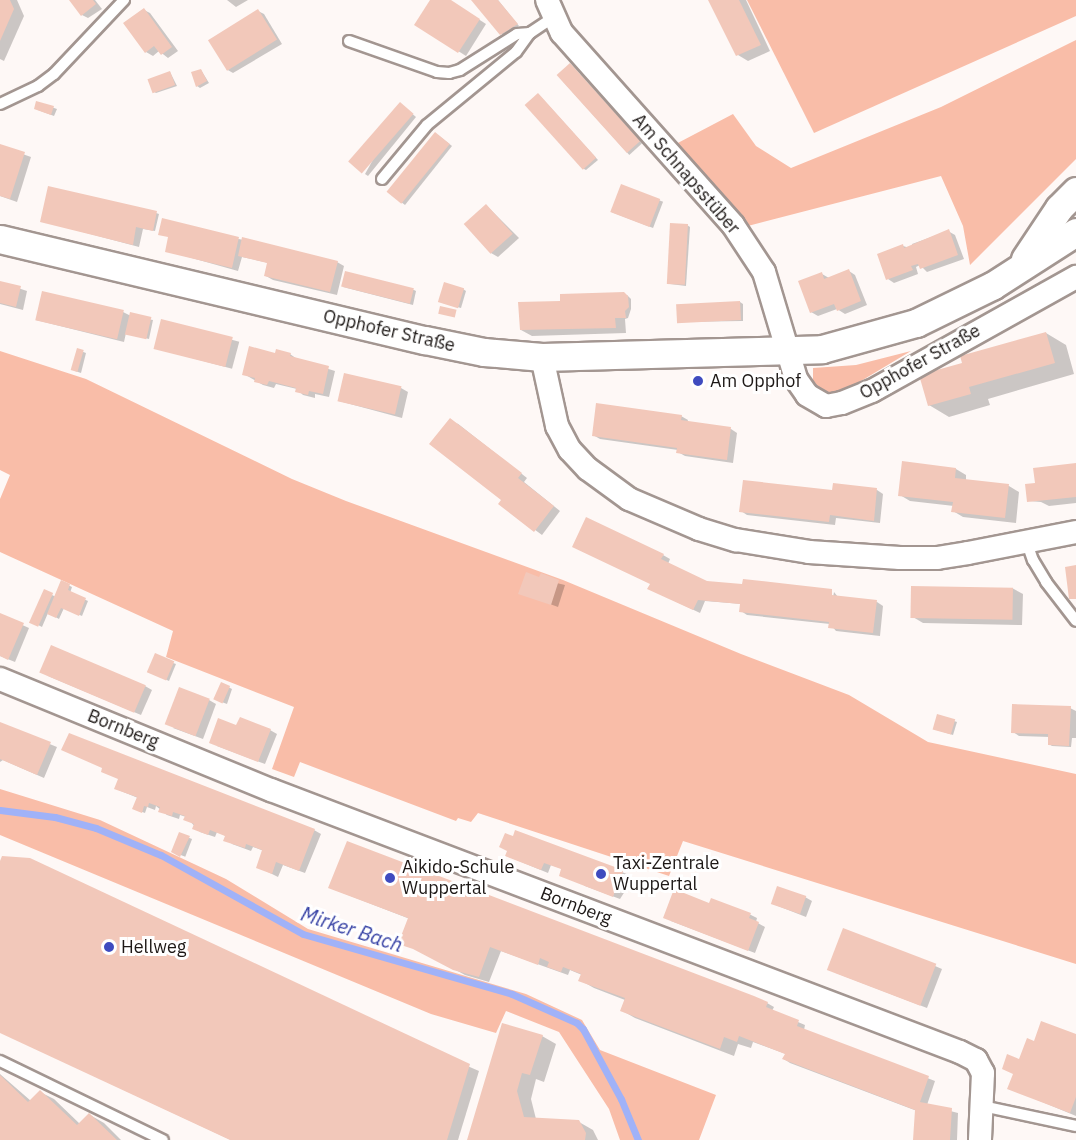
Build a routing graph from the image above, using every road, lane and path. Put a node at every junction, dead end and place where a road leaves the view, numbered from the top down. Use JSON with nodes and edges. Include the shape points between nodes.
{"nodes":[{"id":1,"x":124,"y":0,"type":"edge"},
{"id":2,"x":550,"y":9,"type":"edge"},
{"id":3,"x":530,"y":33,"type":"junction"},
{"id":4,"x":349,"y":41,"type":"dead end"},
{"id":5,"x":0,"y":104,"type":"edge"},
{"id":6,"x":382,"y":179,"type":"dead end"},
{"id":7,"x":1076,"y":190,"type":"edge"},
{"id":8,"x":1076,"y":232,"type":"edge"},
{"id":9,"x":0,"y":239,"type":"edge"},
{"id":10,"x":1020,"y":267,"type":"junction"},
{"id":11,"x":1076,"y":278,"type":"edge"},
{"id":12,"x":786,"y":350,"type":"junction"},
{"id":13,"x":542,"y":357,"type":"junction"},
{"id":14,"x":1076,"y":532,"type":"edge"},
{"id":15,"x":1027,"y":543,"type":"junction"},
{"id":16,"x":1076,"y":621,"type":"edge"},
{"id":17,"x":0,"y":679,"type":"edge"},
{"id":18,"x":0,"y":1061,"type":"edge"},
{"id":19,"x":982,"y":1106,"type":"junction"},
{"id":20,"x":1076,"y":1126,"type":"edge"},
{"id":21,"x":163,"y":1140,"type":"edge"},
{"id":22,"x":980,"y":1140,"type":"edge"}],
"edges":[{"from":1,"to":5,"type":"lane","via":[[54,74]]},
{"from":2,"to":3,"type":"lane","name":"Am Schnapsstüber"},
{"from":2,"to":12,"type":"street","name":"Am Schnapsstüber","via":[[562,33],[733,225],[764,272]]},
{"from":3,"to":4,"type":"lane","name":"Am Schnapsstüber","via":[[517,34],[449,73],[436,72]]},
{"from":3,"to":6,"type":"lane","via":[[516,52],[427,125]]},
{"from":7,"to":10,"type":"street","name":"Opphofer Straße","via":[[1059,208]]},
{"from":8,"to":10,"type":"street","name":"Opphofer Straße"},
{"from":9,"to":13,"type":"street","name":"Opphofer Straße","via":[[449,345]]},
{"from":10,"to":12,"type":"street","name":"Opphofer Straße","via":[[992,286],[916,323],[822,349]]},
{"from":11,"to":12,"type":"street","name":"Opphofer Straße","via":[[872,391],[842,403],[826,406],[807,395],[796,379]]},
{"from":12,"to":13,"type":"street","name":"Opphofer Straße"},
{"from":13,"to":15,"type":"street","via":[[557,426],[576,456],[629,499],[699,529],[736,540],[865,557],[938,558]]},
{"from":14,"to":15,"type":"street"},
{"from":15,"to":16,"type":"lane","via":[[1046,582]]},
{"from":17,"to":19,"type":"street","name":"Bornberg","via":[[271,790],[960,1052],[976,1060],[983,1073]]},
{"from":18,"to":21,"type":"lane"},
{"from":19,"to":20,"type":"lane"},
{"from":19,"to":22,"type":"street","name":"Bornberg"}]}
